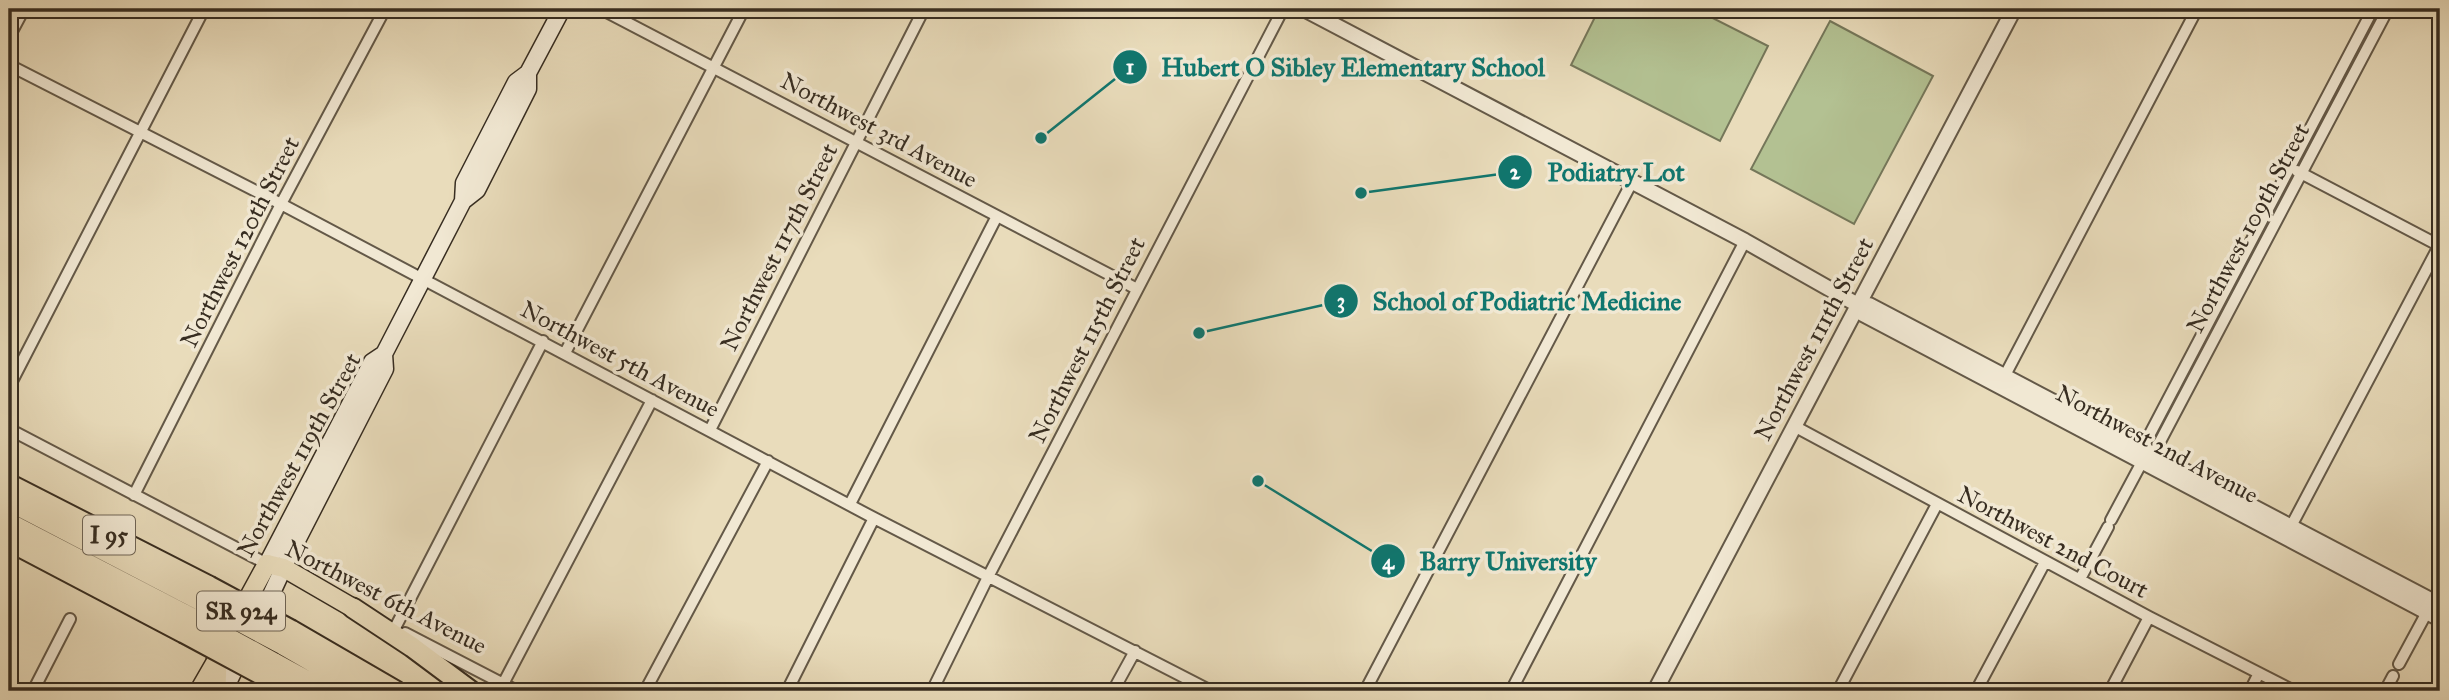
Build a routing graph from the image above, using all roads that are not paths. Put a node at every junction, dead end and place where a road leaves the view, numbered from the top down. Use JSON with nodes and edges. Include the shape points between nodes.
{"nodes":[{"id":1,"x":24,"y":9,"type":"edge"},
{"id":2,"x":204,"y":9,"type":"edge"},
{"id":3,"x":385,"y":9,"type":"edge"},
{"id":4,"x":562,"y":9,"type":"edge"},
{"id":5,"x":601,"y":9,"type":"edge"},
{"id":6,"x":744,"y":9,"type":"edge"},
{"id":7,"x":924,"y":9,"type":"edge"},
{"id":8,"x":1283,"y":9,"type":"edge"},
{"id":9,"x":1304,"y":9,"type":"edge"},
{"id":10,"x":2014,"y":9,"type":"edge"},
{"id":11,"x":2197,"y":9,"type":"edge"},
{"id":12,"x":2373,"y":9,"type":"edge"},
{"id":13,"x":2388,"y":9,"type":"edge"},
{"id":14,"x":9,"y":37,"type":"edge"},
{"id":15,"x":9,"y":65,"type":"edge"},
{"id":16,"x":2342,"y":68,"type":"junction"},
{"id":17,"x":714,"y":69,"type":"junction"},
{"id":18,"x":2353,"y":75,"type":"junction"},
{"id":19,"x":141,"y":133,"type":"junction"},
{"id":20,"x":856,"y":142,"type":"junction"},
{"id":21,"x":2290,"y":167,"type":"junction"},
{"id":22,"x":2301,"y":173,"type":"junction"},
{"id":23,"x":1632,"y":182,"type":"junction"},
{"id":24,"x":281,"y":204,"type":"junction"},
{"id":25,"x":997,"y":216,"type":"junction"},
{"id":26,"x":1745,"y":241,"type":"junction"},
{"id":27,"x":2440,"y":245,"type":"edge"},
{"id":28,"x":2238,"y":265,"type":"junction"},
{"id":29,"x":2250,"y":270,"type":"junction"},
{"id":30,"x":422,"y":280,"type":"junction"},
{"id":31,"x":1137,"y":289,"type":"junction"},
{"id":32,"x":1858,"y":305,"type":"junction"},
{"id":33,"x":543,"y":341,"type":"junction"},
{"id":34,"x":2194,"y":350,"type":"junction"},
{"id":35,"x":565,"y":353,"type":"junction"},
{"id":36,"x":2205,"y":356,"type":"junction"},
{"id":37,"x":2002,"y":382,"type":"junction"},
{"id":38,"x":9,"y":387,"type":"edge"},
{"id":39,"x":652,"y":400,"type":"junction"},
{"id":40,"x":1794,"y":426,"type":"junction"},
{"id":41,"x":9,"y":429,"type":"edge"},
{"id":42,"x":710,"y":430,"type":"junction"},
{"id":43,"x":2145,"y":455,"type":"junction"},
{"id":44,"x":768,"y":461,"type":"junction"},
{"id":45,"x":9,"y":484,"type":"edge"},
{"id":46,"x":134,"y":495,"type":"junction"},
{"id":47,"x":9,"y":501,"type":"edge"},
{"id":48,"x":850,"y":504,"type":"junction"},
{"id":49,"x":1937,"y":504,"type":"junction"},
{"id":50,"x":874,"y":518,"type":"junction"},
{"id":51,"x":9,"y":523,"type":"edge"},
{"id":52,"x":2288,"y":532,"type":"junction"},
{"id":53,"x":9,"y":541,"type":"edge"},
{"id":54,"x":2045,"y":562,"type":"junction"},
{"id":55,"x":276,"y":566,"type":"junction"},
{"id":56,"x":989,"y":575,"type":"junction"},
{"id":57,"x":2080,"y":579,"type":"junction"},
{"id":58,"x":2436,"y":605,"type":"edge"},
{"id":59,"x":353,"y":608,"type":"junction"},
{"id":60,"x":196,"y":610,"type":"junction"},
{"id":61,"x":2149,"y":617,"type":"junction"},
{"id":62,"x":70,"y":619,"type":"dead end"},
{"id":63,"x":396,"y":628,"type":"junction"},
{"id":64,"x":1135,"y":651,"type":"junction"},
{"id":65,"x":278,"y":653,"type":"junction"},
{"id":66,"x":217,"y":659,"type":"junction"},
{"id":67,"x":2399,"y":664,"type":"dead end"},
{"id":68,"x":2259,"y":673,"type":"junction"},
{"id":69,"x":2393,"y":676,"type":"dead end"},
{"id":70,"x":503,"y":684,"type":"junction"},
{"id":71,"x":33,"y":691,"type":"edge"},
{"id":72,"x":199,"y":691,"type":"edge"},
{"id":73,"x":216,"y":691,"type":"edge"},
{"id":74,"x":224,"y":691,"type":"edge"},
{"id":75,"x":293,"y":691,"type":"edge"},
{"id":76,"x":326,"y":691,"type":"edge"},
{"id":77,"x":363,"y":691,"type":"edge"},
{"id":78,"x":396,"y":691,"type":"edge"},
{"id":79,"x":471,"y":691,"type":"edge"},
{"id":80,"x":517,"y":691,"type":"edge"},
{"id":81,"x":645,"y":691,"type":"edge"},
{"id":82,"x":788,"y":691,"type":"edge"},
{"id":83,"x":932,"y":691,"type":"edge"},
{"id":84,"x":1113,"y":691,"type":"edge"},
{"id":85,"x":1210,"y":691,"type":"edge"},
{"id":86,"x":1365,"y":691,"type":"edge"},
{"id":87,"x":1511,"y":691,"type":"edge"},
{"id":88,"x":1655,"y":691,"type":"edge"},
{"id":89,"x":1838,"y":691,"type":"edge"},
{"id":90,"x":1976,"y":691,"type":"edge"},
{"id":91,"x":2110,"y":691,"type":"edge"},
{"id":92,"x":2250,"y":691,"type":"edge"},
{"id":93,"x":2294,"y":691,"type":"edge"},
{"id":94,"x":2385,"y":691,"type":"edge"}],
"edges":[{"from":1,"to":14,"type":"street"},
{"from":2,"to":19,"type":"street"},
{"from":3,"to":24,"type":"street","name":"Northwest 120th Street"},
{"from":4,"to":30,"type":"main road","name":"Northwest 119th Street","number":"SR 924","via":[[528,73],[528,89],[477,190],[463,201]]},
{"from":5,"to":17,"type":"street","name":"Northwest 3rd Avenue"},
{"from":6,"to":17,"type":"street"},
{"from":7,"to":20,"type":"street","name":"Northwest 117th Street"},
{"from":8,"to":31,"type":"street","name":"Northwest 115th Street"},
{"from":9,"to":23,"type":"street","name":"Northwest 2nd Avenue"},
{"from":10,"to":32,"type":"street","name":"Northwest 111th Street"},
{"from":11,"to":37,"type":"street"},
{"from":12,"to":16,"type":"street","name":"Northwest 109th Street"},
{"from":13,"to":18,"type":"street","name":"Northwest 109th Street"},
{"from":15,"to":19,"type":"street","name":"Northwest 5th Avenue"},
{"from":16,"to":18,"type":"street"},
{"from":16,"to":21,"type":"street","name":"Northwest 109th Street"},
{"from":17,"to":20,"type":"street","name":"Northwest 3rd Avenue"},
{"from":17,"to":35,"type":"street"},
{"from":18,"to":22,"type":"street","name":"Northwest 109th Street"},
{"from":19,"to":24,"type":"street","name":"Northwest 5th Avenue"},
{"from":19,"to":38,"type":"street"},
{"from":20,"to":25,"type":"street","name":"Northwest 3rd Avenue"},
{"from":20,"to":42,"type":"street","name":"Northwest 117th Street"},
{"from":21,"to":22,"type":"street"},
{"from":21,"to":28,"type":"street","name":"Northwest 109th Street"},
{"from":22,"to":27,"type":"street"},
{"from":22,"to":29,"type":"street","name":"Northwest 109th Street"},
{"from":23,"to":26,"type":"street","name":"Northwest 2nd Avenue"},
{"from":23,"to":86,"type":"street"},
{"from":24,"to":30,"type":"street","name":"Northwest 5th Avenue"},
{"from":24,"to":46,"type":"street","name":"Northwest 120th Street"},
{"from":25,"to":31,"type":"street","name":"Northwest 3rd Avenue"},
{"from":25,"to":48,"type":"street"},
{"from":26,"to":32,"type":"street","name":"Northwest 2nd Avenue"},
{"from":26,"to":87,"type":"street"},
{"from":27,"to":52,"type":"street"},
{"from":28,"to":29,"type":"street"},
{"from":28,"to":34,"type":"street","name":"Northwest 109th Street"},
{"from":29,"to":36,"type":"street","name":"Northwest 109th Street"},
{"from":30,"to":33,"type":"street","name":"Northwest 5th Avenue"},
{"from":30,"to":55,"type":"main road","name":"Northwest 119th Street","number":"SR 924","via":[[384,354],[372,362]]},
{"from":31,"to":56,"type":"street","name":"Northwest 115th Street"},
{"from":32,"to":37,"type":"street","name":"Northwest 2nd Avenue","via":[[1863,314]]},
{"from":32,"to":40,"type":"street","name":"Northwest 111th Street"},
{"from":33,"to":35,"type":"street","name":"Northwest 5th Avenue"},
{"from":33,"to":63,"type":"street"},
{"from":34,"to":36,"type":"street"},
{"from":34,"to":43,"type":"street","name":"Northwest 109th Street"},
{"from":35,"to":39,"type":"street","name":"Northwest 5th Avenue"},
{"from":36,"to":43,"type":"street","name":"Northwest 109th Street"},
{"from":37,"to":43,"type":"street","name":"Northwest 2nd Avenue"},
{"from":39,"to":42,"type":"street","name":"Northwest 5th Avenue"},
{"from":39,"to":70,"type":"street"},
{"from":40,"to":49,"type":"street","name":"Northwest 2nd Court"},
{"from":40,"to":88,"type":"street","name":"Northwest 111th Street"},
{"from":41,"to":46,"type":"street","name":"Northwest 6th Avenue"},
{"from":42,"to":44,"type":"street","name":"Northwest 5th Avenue"},
{"from":43,"to":52,"type":"street","name":"Northwest 2nd Avenue"},
{"from":43,"to":57,"type":"street","name":"Northwest 109th Street"},
{"from":44,"to":48,"type":"street","name":"Northwest 5th Avenue"},
{"from":44,"to":81,"type":"street"},
{"from":45,"to":60,"type":"highway","number":"I 95"},
{"from":46,"to":55,"type":"street","name":"Northwest 6th Avenue"},
{"from":47,"to":60,"type":"highway"},
{"from":48,"to":50,"type":"street","name":"Northwest 5th Avenue"},
{"from":49,"to":54,"type":"street","name":"Northwest 2nd Court"},
{"from":49,"to":89,"type":"street"},
{"from":50,"to":56,"type":"street","name":"Northwest 5th Avenue"},
{"from":50,"to":82,"type":"street"},
{"from":51,"to":60,"type":"highway"},
{"from":52,"to":58,"type":"street","name":"Northwest 2nd Avenue"},
{"from":53,"to":60,"type":"highway","number":"I 95"},
{"from":54,"to":57,"type":"street","name":"Northwest 2nd Court"},
{"from":54,"to":90,"type":"street"},
{"from":55,"to":59,"type":"main road","name":"Northwest 6th Avenue"},
{"from":55,"to":66,"type":"main road","name":"Northwest 119th Street","number":"SR 924"},
{"from":55,"to":74,"type":"main road","name":"Northwest 119th Street","number":"SR 924"},
{"from":56,"to":64,"type":"street","name":"Northwest 5th Avenue"},
{"from":56,"to":83,"type":"street","name":"Northwest 115th Street"},
{"from":57,"to":61,"type":"street","name":"Northwest 2nd Court"},
{"from":58,"to":67,"type":"street"},
{"from":59,"to":63,"type":"street","name":"Northwest 6th Avenue"},
{"from":59,"to":79,"type":"highway"},
{"from":60,"to":65,"type":"highway","number":"I 95","bridge":true},
{"from":60,"to":65,"type":"highway","number":"I 95","bridge":true},
{"from":61,"to":68,"type":"street","name":"Northwest 2nd Court"},
{"from":61,"to":91,"type":"street"},
{"from":62,"to":71,"type":"street"},
{"from":63,"to":70,"type":"street","name":"Northwest 6th Avenue"},
{"from":64,"to":84,"type":"street"},
{"from":64,"to":85,"type":"street","name":"Northwest 5th Avenue"},
{"from":65,"to":75,"type":"highway","number":"I 95"},
{"from":65,"to":76,"type":"highway"},
{"from":65,"to":77,"type":"highway"},
{"from":65,"to":78,"type":"highway","number":"I 95"},
{"from":66,"to":72,"type":"main road","name":"Northwest 119th Street","number":"SR 924"},
{"from":66,"to":73,"type":"highway"},
{"from":68,"to":92,"type":"street"},
{"from":68,"to":93,"type":"street","name":"Northwest 2nd Court"},
{"from":69,"to":94,"type":"street"},
{"from":70,"to":80,"type":"street","name":"Northwest 6th Avenue"}]}
